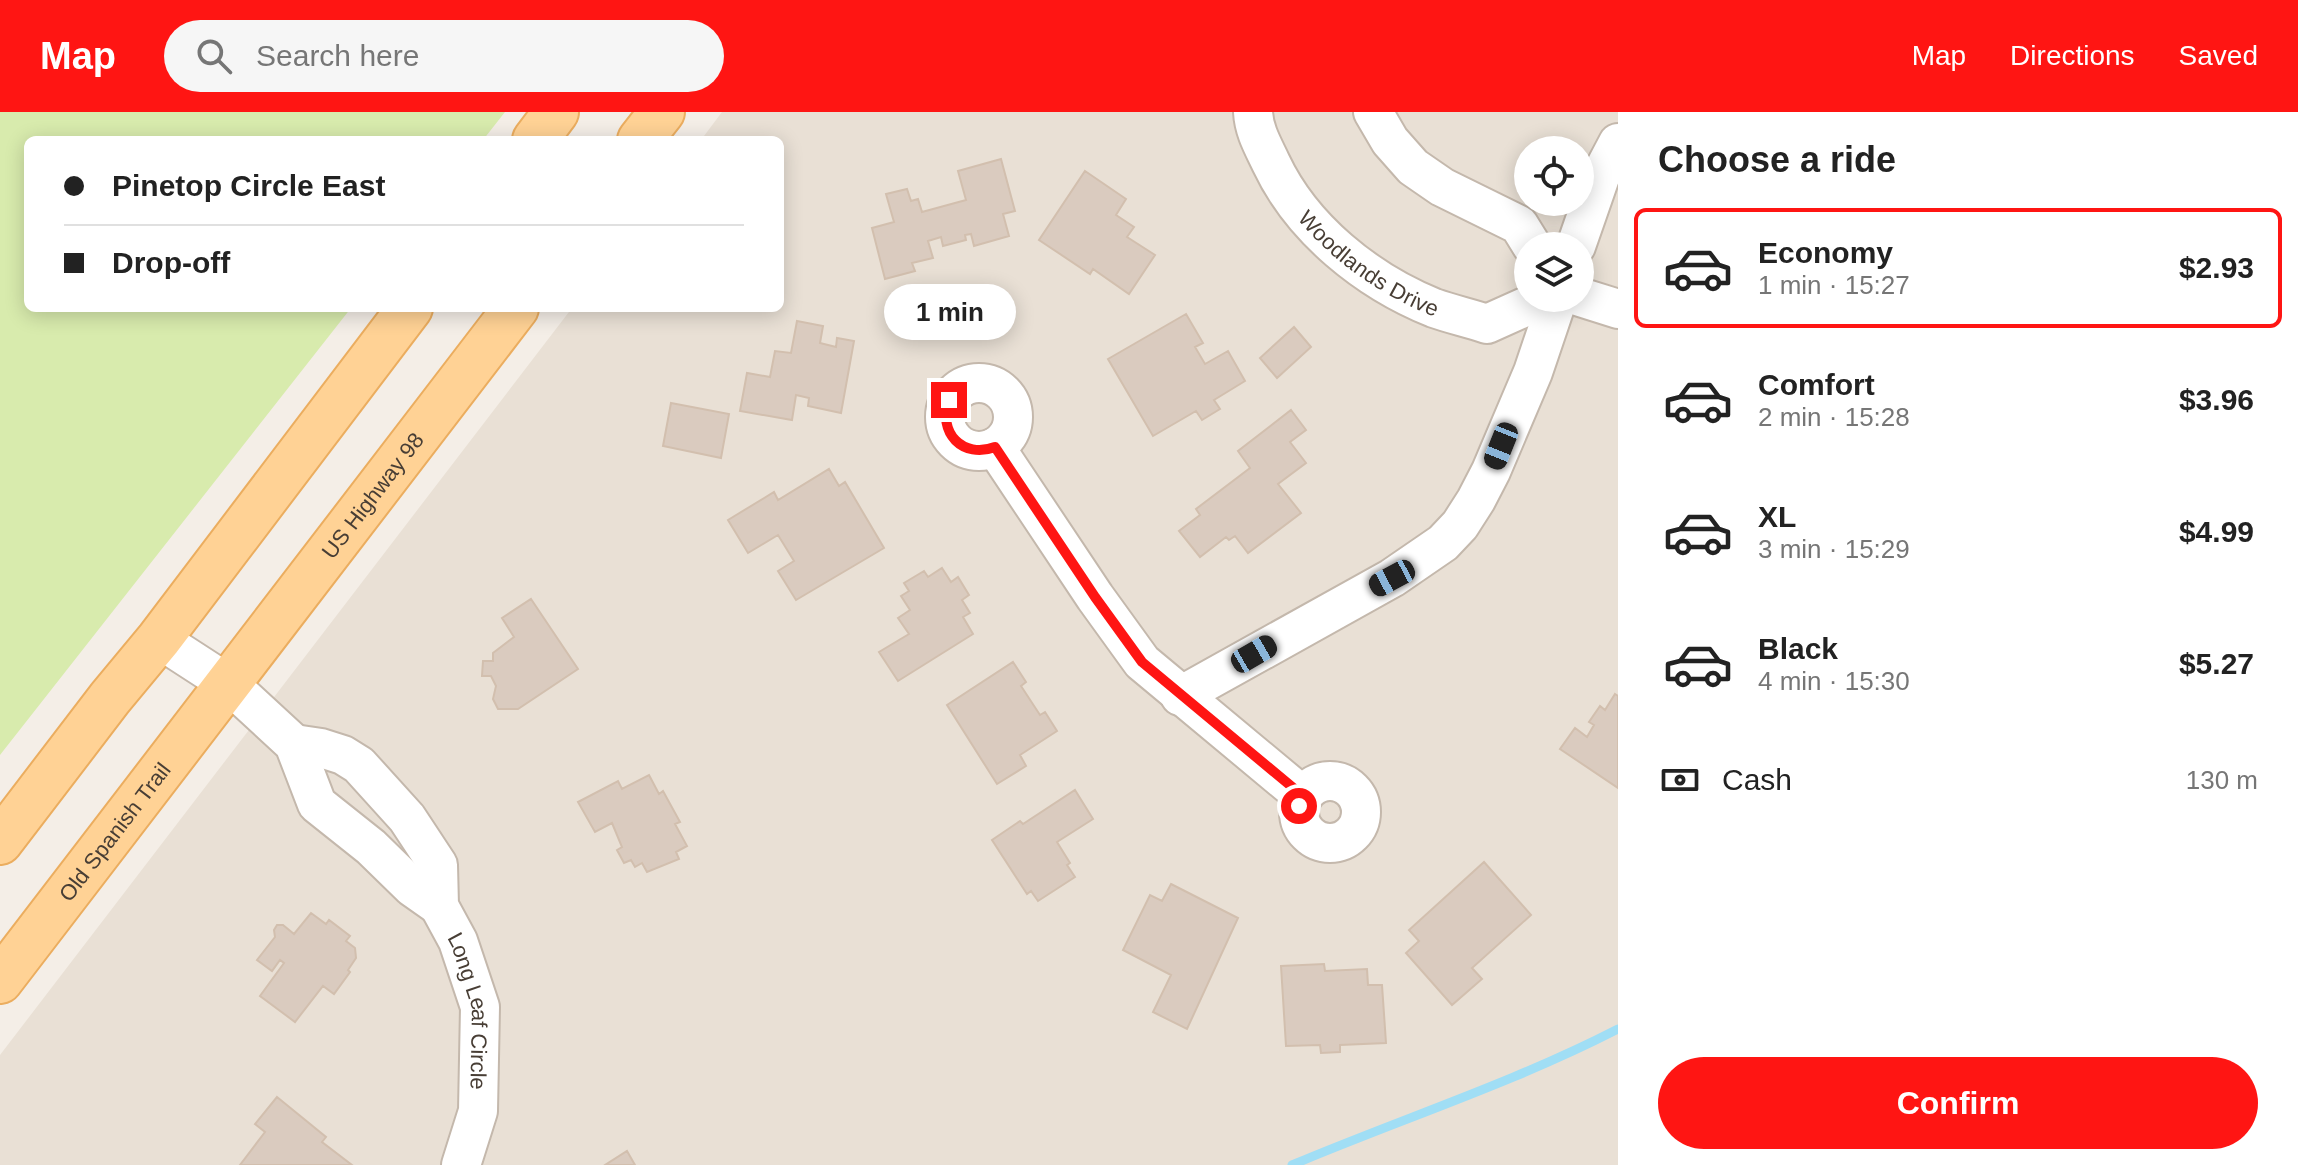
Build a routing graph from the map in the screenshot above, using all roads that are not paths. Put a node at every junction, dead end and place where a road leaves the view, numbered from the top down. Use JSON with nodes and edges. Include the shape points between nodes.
{"nodes":[{"id":1,"x":556,"y":112,"type":"edge"},
{"id":2,"x":662,"y":112,"type":"edge"},
{"id":3,"x":1253,"y":112,"type":"edge"},
{"id":4,"x":1373,"y":112,"type":"edge"},
{"id":5,"x":538,"y":136,"type":"edge"},
{"id":6,"x":643,"y":136,"type":"edge"},
{"id":7,"x":1618,"y":143,"type":"edge"},
{"id":8,"x":1523,"y":232,"type":"edge"},
{"id":9,"x":1581,"y":232,"type":"edge"},
{"id":10,"x":1594,"y":301,"type":"edge"},
{"id":11,"x":1618,"y":309,"type":"edge"},
{"id":12,"x":407,"y":312,"type":"edge"},
{"id":13,"x":513,"y":312,"type":"edge"},
{"id":14,"x":1514,"y":312,"type":"edge"},
{"id":15,"x":1553,"y":312,"type":"edge"},
{"id":16,"x":995,"y":447,"type":"dead end"},
{"id":17,"x":159,"y":639,"type":"junction"},
{"id":18,"x":230,"y":685,"type":"junction"},
{"id":19,"x":1180,"y":696,"type":"junction"},
{"id":20,"x":294,"y":744,"type":"junction"},
{"id":21,"x":1303,"y":796,"type":"dead end"},
{"id":22,"x":0,"y":842,"type":"edge"},
{"id":23,"x":439,"y":906,"type":"junction"},
{"id":24,"x":0,"y":981,"type":"edge"},
{"id":25,"x":461,"y":1165,"type":"edge"}],
"edges":[{"from":1,"to":5,"type":"main road"},
{"from":2,"to":6,"type":"main road"},
{"from":3,"to":14,"type":"street","name":"Woodlands Drive","via":[[1254,127],[1281,184],[1321,234],[1370,274],[1433,307],[1487,324]]},
{"from":4,"to":8,"type":"street","via":[[1413,167]]},
{"from":7,"to":9,"type":"street"},
{"from":10,"to":11,"type":"street"},
{"from":12,"to":17,"type":"main road"},
{"from":13,"to":18,"type":"main road","name":"US Highway 98"},
{"from":15,"to":19,"type":"street","via":[[1491,471],[1452,534],[1392,578]]},
{"from":16,"to":19,"type":"street","via":[[1142,662]]},
{"from":17,"to":18,"type":"street","name":"Long Leaf Circle"},
{"from":17,"to":22,"type":"main road"},
{"from":18,"to":20,"type":"street","name":"Long Leaf Circle"},
{"from":18,"to":24,"type":"main road","name":"Old Spanish Trail"},
{"from":19,"to":21,"type":"street"},
{"from":20,"to":23,"type":"street","name":"Long Leaf Circle","via":[[317,804]]},
{"from":20,"to":23,"type":"street","name":"Long Leaf Circle","via":[[343,755],[386,792],[438,865]]},
{"from":23,"to":25,"type":"street","name":"Long Leaf Circle","via":[[458,941],[480,1007],[478,1111]]}]}
